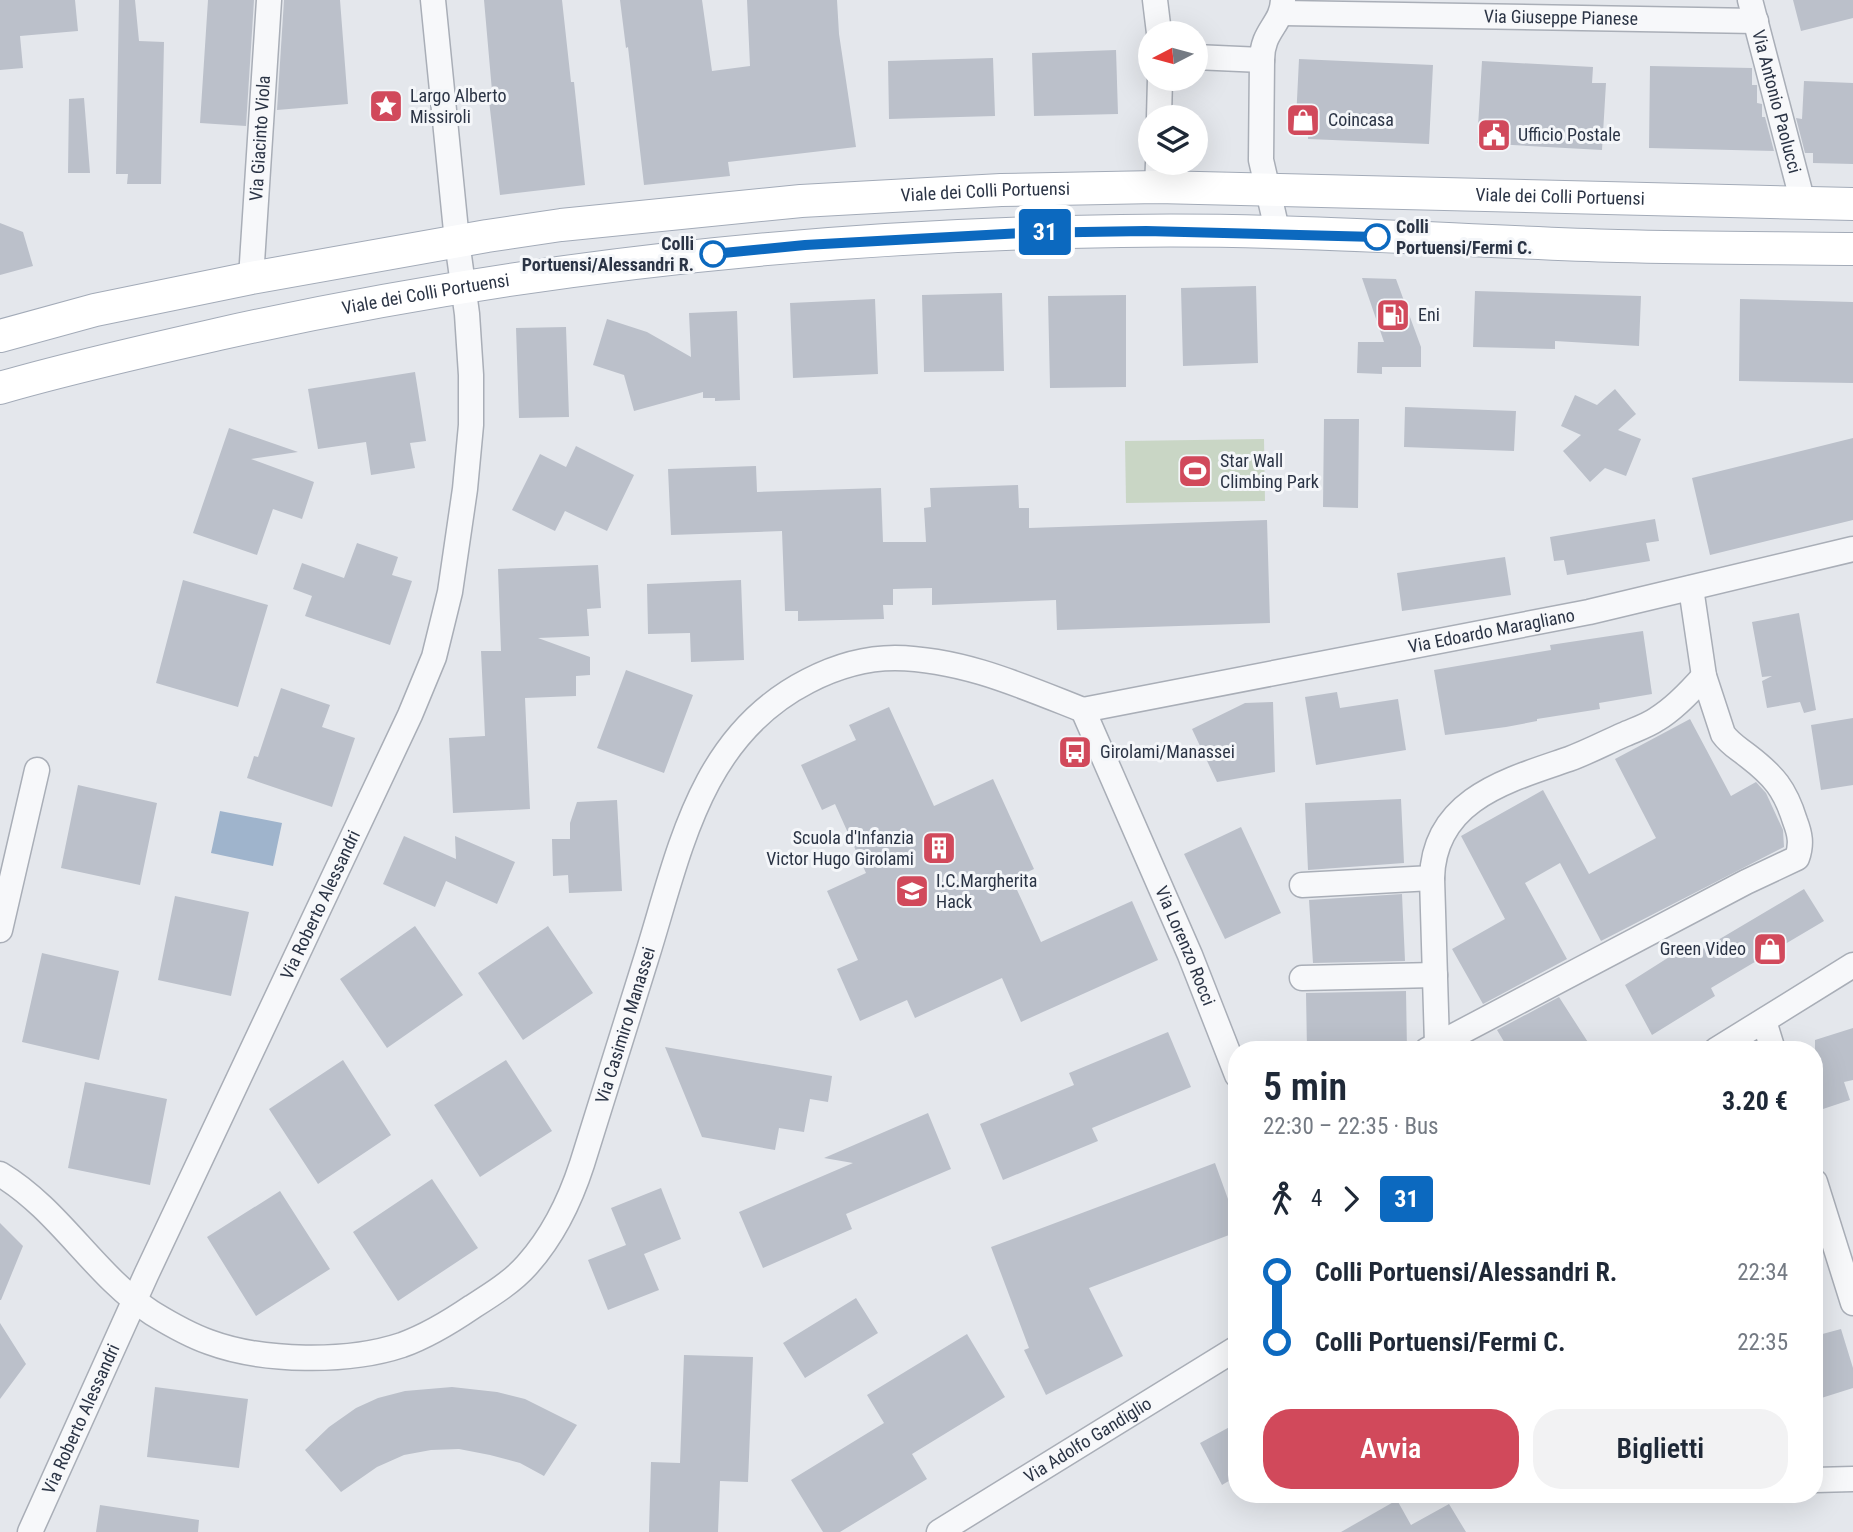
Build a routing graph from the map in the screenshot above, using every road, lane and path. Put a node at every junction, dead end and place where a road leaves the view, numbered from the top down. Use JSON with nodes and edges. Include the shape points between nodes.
{"nodes":[{"id":1,"x":269,"y":0,"type":"edge"},
{"id":2,"x":433,"y":0,"type":"edge"},
{"id":3,"x":1155,"y":0,"type":"edge"},
{"id":4,"x":1283,"y":7,"type":"edge"},
{"id":5,"x":1753,"y":11,"type":"edge"},
{"id":6,"x":1158,"y":21,"type":"edge"},
{"id":7,"x":1208,"y":58,"type":"edge"},
{"id":8,"x":1262,"y":60,"type":"junction"},
{"id":9,"x":1158,"y":175,"type":"edge"},
{"id":10,"x":1267,"y":188,"type":"junction"},
{"id":11,"x":1802,"y":203,"type":"junction"},
{"id":12,"x":1853,"y":204,"type":"edge"},
{"id":13,"x":1278,"y":234,"type":"junction"},
{"id":14,"x":457,"y":241,"type":"junction"},
{"id":15,"x":1853,"y":249,"type":"edge"},
{"id":16,"x":251,"y":278,"type":"junction"},
{"id":17,"x":464,"y":286,"type":"junction"},
{"id":18,"x":0,"y":336,"type":"edge"},
{"id":19,"x":0,"y":388,"type":"edge"},
{"id":20,"x":1853,"y":549,"type":"edge"},
{"id":21,"x":1691,"y":588,"type":"junction"},
{"id":22,"x":1704,"y":677,"type":"junction"},
{"id":23,"x":1083,"y":710,"type":"junction"},
{"id":24,"x":37,"y":771,"type":"dead end"},
{"id":25,"x":1432,"y":878,"type":"junction"},
{"id":26,"x":1302,"y":885,"type":"dead end"},
{"id":27,"x":0,"y":930,"type":"edge"},
{"id":28,"x":1853,"y":965,"type":"edge"},
{"id":29,"x":1435,"y":975,"type":"junction"},
{"id":30,"x":1301,"y":978,"type":"dead end"},
{"id":31,"x":1764,"y":1021,"type":"junction"},
{"id":32,"x":1432,"y":1041,"type":"edge"},
{"id":33,"x":1444,"y":1041,"type":"edge"},
{"id":34,"x":1731,"y":1041,"type":"edge"},
{"id":35,"x":1770,"y":1041,"type":"edge"},
{"id":36,"x":1228,"y":1052,"type":"edge"},
{"id":37,"x":0,"y":1174,"type":"edge"},
{"id":38,"x":1823,"y":1207,"type":"edge"},
{"id":39,"x":135,"y":1301,"type":"junction"},
{"id":40,"x":1853,"y":1303,"type":"edge"},
{"id":41,"x":1228,"y":1354,"type":"edge"},
{"id":42,"x":1853,"y":1479,"type":"edge"},
{"id":43,"x":1823,"y":1480,"type":"edge"},
{"id":44,"x":30,"y":1532,"type":"edge"},
{"id":45,"x":939,"y":1532,"type":"edge"}],
"edges":[{"from":1,"to":16,"type":"street","name":"Via Giacinto Viola"},
{"from":2,"to":14,"type":"street","name":"Via Roberto Alessandri"},
{"from":3,"to":6,"type":"street"},
{"from":4,"to":5,"type":"street","name":"Via Giuseppe Pianese"},
{"from":4,"to":8,"type":"street","name":"Via Giuseppe Pianese","via":[[1265,40]]},
{"from":5,"to":11,"type":"street","name":"Via Antonio Paolucci"},
{"from":7,"to":8,"type":"street"},
{"from":8,"to":10,"type":"street","name":"Via Giuseppe Pianese","via":[[1261,160]]},
{"from":9,"to":10,"type":"main road","name":"Viale dei Colli Portuensi"},
{"from":9,"to":14,"type":"main road","name":"Viale dei Colli Portuensi","via":[[1001,190],[801,201],[561,225]]},
{"from":10,"to":11,"type":"main road","name":"Viale dei Colli Portuensi"},
{"from":10,"to":13,"type":"street"},
{"from":11,"to":12,"type":"main road","name":"Viale dei Colli Portuensi"},
{"from":13,"to":15,"type":"main road","name":"Viale dei Colli Portuensi"},
{"from":13,"to":17,"type":"main road","name":"Viale dei Colli Portuensi","via":[[1128,231],[850,242],[725,252]]},
{"from":14,"to":16,"type":"main road","name":"Viale dei Colli Portuensi"},
{"from":14,"to":17,"type":"street","name":"Via Roberto Alessandri"},
{"from":16,"to":18,"type":"main road","name":"Viale dei Colli Portuensi","via":[[95,310]]},
{"from":17,"to":19,"type":"main road","name":"Viale dei Colli Portuensi","via":[[106,359]]},
{"from":17,"to":39,"type":"street","name":"Via Roberto Alessandri","via":[[471,376],[469,446],[453,572],[434,657]]},
{"from":20,"to":21,"type":"street","name":"Via Edoardo Maragliano"},
{"from":21,"to":22,"type":"street"},
{"from":21,"to":23,"type":"street","name":"Via Edoardo Maragliano"},
{"from":22,"to":25,"type":"street","via":[[1656,720],[1483,793],[1440,836]]},
{"from":22,"to":33,"type":"street","via":[[1728,742],[1770,775],[1788,796],[1800,836],[1797,858]]},
{"from":23,"to":36,"type":"street","name":"Via Lorenzo Rocci"},
{"from":23,"to":39,"type":"street","name":"Via Casimiro Manassei","via":[[969,668],[892,658],[822,674],[779,699],[743,729],[718,762],[690,822],[568,1202],[526,1266],[454,1319],[402,1345],[374,1352],[274,1355],[206,1341]]},
{"from":24,"to":27,"type":"street"},
{"from":25,"to":26,"type":"street"},
{"from":25,"to":29,"type":"street"},
{"from":28,"to":31,"type":"street"},
{"from":29,"to":30,"type":"street"},
{"from":29,"to":32,"type":"street"},
{"from":31,"to":34,"type":"street"},
{"from":31,"to":35,"type":"street"},
{"from":37,"to":39,"type":"street","name":"Via Casimiro Manassei","via":[[42,1206]]},
{"from":38,"to":40,"type":"street"},
{"from":39,"to":44,"type":"street","name":"Via Roberto Alessandri"},
{"from":41,"to":45,"type":"street","name":"Via Adolfo Gandiglio"},
{"from":42,"to":43,"type":"street"}]}
